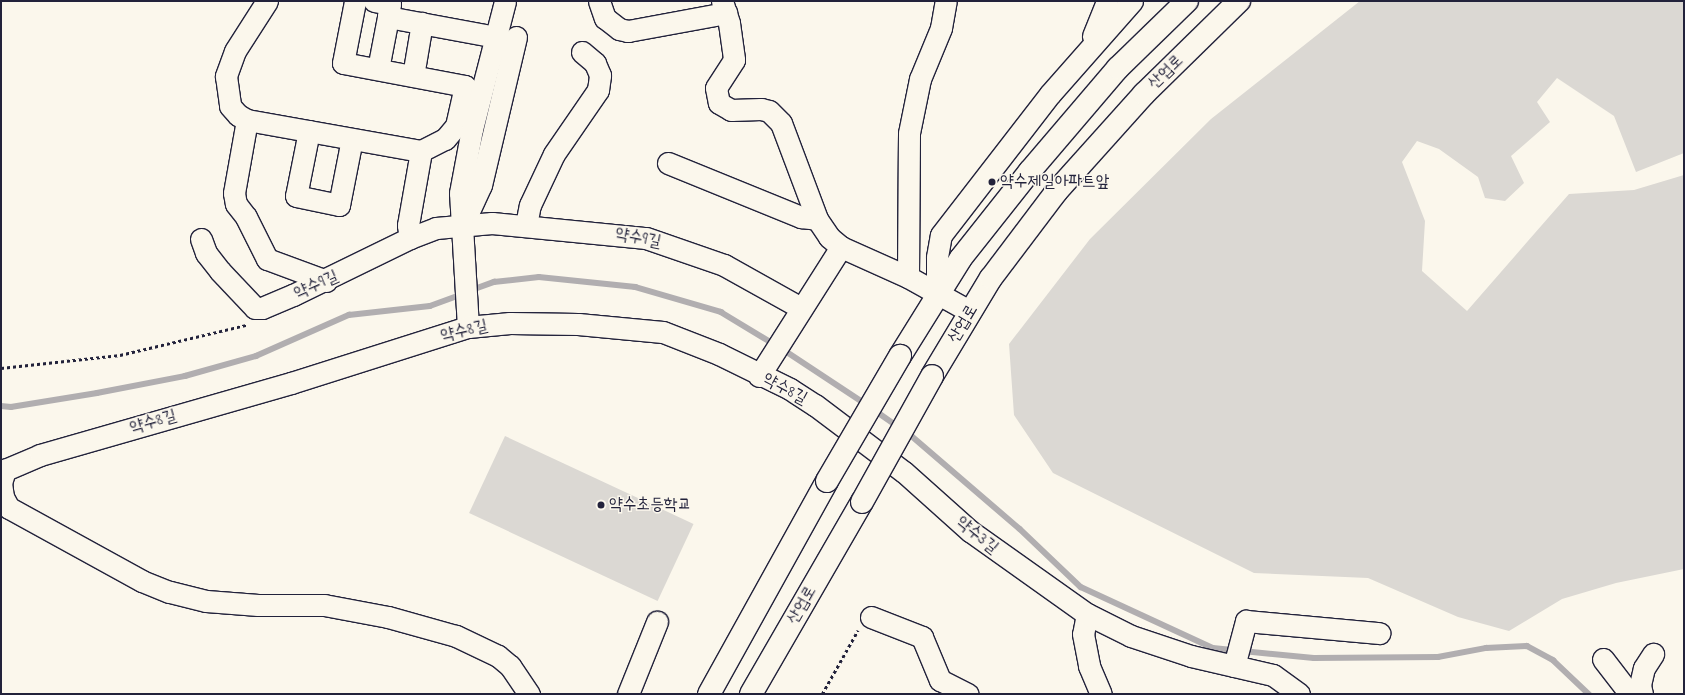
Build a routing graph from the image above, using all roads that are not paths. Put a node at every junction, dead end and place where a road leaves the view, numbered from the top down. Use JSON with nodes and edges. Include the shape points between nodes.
{"nodes":[{"id":1,"x":267,"y":1,"type":"edge"},
{"id":2,"x":354,"y":1,"type":"edge"},
{"id":3,"x":374,"y":1,"type":"edge"},
{"id":4,"x":505,"y":1,"type":"edge"},
{"id":5,"x":599,"y":1,"type":"edge"},
{"id":6,"x":946,"y":1,"type":"edge"},
{"id":7,"x":1106,"y":1,"type":"edge"},
{"id":8,"x":1132,"y":1,"type":"edge"},
{"id":9,"x":1187,"y":1,"type":"edge"},
{"id":10,"x":1239,"y":1,"type":"edge"},
{"id":11,"x":724,"y":7,"type":"edge"},
{"id":12,"x":388,"y":17,"type":"junction"},
{"id":13,"x":422,"y":23,"type":"junction"},
{"id":14,"x":506,"y":37,"type":"junction"},
{"id":15,"x":1089,"y":48,"type":"junction"},
{"id":16,"x":582,"y":52,"type":"dead end"},
{"id":17,"x":378,"y":69,"type":"junction"},
{"id":18,"x":413,"y":76,"type":"junction"},
{"id":19,"x":247,"y":120,"type":"junction"},
{"id":20,"x":464,"y":128,"type":"junction"},
{"id":21,"x":309,"y":131,"type":"junction"},
{"id":22,"x":352,"y":139,"type":"junction"},
{"id":23,"x":421,"y":151,"type":"junction"},
{"id":24,"x":668,"y":163,"type":"dead end"},
{"id":25,"x":817,"y":219,"type":"junction"},
{"id":26,"x":462,"y":224,"type":"junction"},
{"id":27,"x":526,"y":224,"type":"junction"},
{"id":28,"x":410,"y":238,"type":"junction"},
{"id":29,"x":201,"y":239,"type":"dead end"},
{"id":30,"x":841,"y":247,"type":"junction"},
{"id":31,"x":908,"y":277,"type":"junction"},
{"id":32,"x":326,"y":280,"type":"junction"},
{"id":33,"x":937,"y":292,"type":"junction"},
{"id":34,"x":969,"y":311,"type":"junction"},
{"id":35,"x":796,"y":316,"type":"junction"},
{"id":36,"x":468,"y":327,"type":"junction"},
{"id":37,"x":762,"y":370,"type":"junction"},
{"id":38,"x":872,"y":447,"type":"joint"},
{"id":39,"x":3,"y":470,"type":"edge"},
{"id":40,"x":1088,"y":614,"type":"junction"},
{"id":41,"x":871,"y":616,"type":"road end"},
{"id":42,"x":658,"y":622,"type":"dead end"},
{"id":43,"x":1379,"y":633,"type":"dead end"},
{"id":44,"x":1653,"y":654,"type":"dead end"},
{"id":45,"x":1603,"y":659,"type":"dead end"},
{"id":46,"x":1234,"y":666,"type":"junction"},
{"id":47,"x":529,"y":694,"type":"edge"},
{"id":48,"x":628,"y":694,"type":"edge"},
{"id":49,"x":708,"y":694,"type":"edge"},
{"id":50,"x":751,"y":694,"type":"edge"},
{"id":51,"x":968,"y":694,"type":"edge"},
{"id":52,"x":1101,"y":694,"type":"edge"},
{"id":53,"x":1299,"y":694,"type":"edge"},
{"id":54,"x":1630,"y":694,"type":"edge"},
{"id":55,"x":1642,"y":694,"type":"edge"}],
"edges":[{"from":1,"to":19,"type":"street","via":[[235,50],[226,76],[230,106]]},
{"from":2,"to":17,"type":"street","via":[[343,63]]},
{"from":3,"to":12,"type":"street","via":[[390,4]]},
{"from":4,"to":14,"type":"street"},
{"from":5,"to":11,"type":"street","via":[[605,18],[619,29],[628,31]]},
{"from":6,"to":31,"type":"street","via":[[941,28],[920,79],[909,133]]},
{"from":7,"to":15,"type":"street"},
{"from":8,"to":15,"type":"street"},
{"from":9,"to":33,"type":"main road","via":[[1118,68],[960,258]]},
{"from":10,"to":34,"type":"main road","name":"산업로","via":[[1144,94],[1056,192]]},
{"from":11,"to":25,"type":"street","via":[[734,60],[716,88],[716,97],[719,103],[731,110],[769,111],[781,123]]},
{"from":12,"to":13,"type":"street"},
{"from":12,"to":17,"type":"street"},
{"from":13,"to":14,"type":"street"},
{"from":13,"to":18,"type":"street"},
{"from":14,"to":20,"type":"street"},
{"from":14,"to":26,"type":"street","via":[[481,185]]},
{"from":15,"to":33,"type":"street","via":[[999,156],[941,235],[937,257]]},
{"from":16,"to":27,"type":"street","via":[[595,63],[600,75],[598,90],[554,154],[530,205]]},
{"from":17,"to":18,"type":"street"},
{"from":18,"to":20,"type":"street","via":[[465,86]]},
{"from":19,"to":21,"type":"street"},
{"from":19,"to":32,"type":"street","via":[[234,193],[236,204],[246,217],[267,259]]},
{"from":20,"to":23,"type":"street"},
{"from":20,"to":26,"type":"street","via":[[460,193]]},
{"from":21,"to":22,"type":"street"},
{"from":21,"to":22,"type":"street","via":[[296,196],[339,205]]},
{"from":22,"to":23,"type":"street"},
{"from":23,"to":28,"type":"street","via":[[408,225]]},
{"from":24,"to":25,"type":"street","via":[[801,217]]},
{"from":25,"to":30,"type":"street","via":[[829,237]]},
{"from":26,"to":27,"type":"street","name":"약수9길"},
{"from":26,"to":28,"type":"street","name":"약수9길","via":[[436,228]]},
{"from":26,"to":36,"type":"street"},
{"from":27,"to":35,"type":"street","name":"약수9길","via":[[613,232],[669,244],[724,264]]},
{"from":28,"to":32,"type":"street","name":"약수9길"},
{"from":29,"to":32,"type":"street","name":"약수9길","via":[[206,253],[238,292],[255,308],[262,308]]},
{"from":30,"to":31,"type":"street"},
{"from":30,"to":35,"type":"street"},
{"from":31,"to":33,"type":"street"},
{"from":33,"to":34,"type":"street"},
{"from":33,"to":49,"type":"main road","bridge":true,"via":[[827,481]]},
{"from":34,"to":50,"type":"main road","name":"산업로","bridge":true},
{"from":35,"to":37,"type":"street"},
{"from":36,"to":37,"type":"street","name":"약수8길","via":[[510,323],[640,328],[689,340]]},
{"from":36,"to":39,"type":"street","name":"약수8길","via":[[291,383],[40,455]]},
{"from":37,"to":38,"type":"street","name":"약수8길"},
{"from":38,"to":40,"type":"street","name":"약수3길","via":[[976,535]]},
{"from":39,"to":47,"type":"street","name":"약수8길","via":[[3,497],[9,508],[142,581],[169,592],[206,601],[258,606],[324,605],[388,617],[456,636],[498,656],[510,666]]},
{"from":40,"to":46,"type":"street","name":"약수3길","via":[[1130,636],[1191,656]]},
{"from":40,"to":52,"type":"street","via":[[1083,634],[1089,666]]},
{"from":41,"to":51,"type":"street","via":[[922,637],[940,680]]},
{"from":42,"to":48,"type":"street"},
{"from":43,"to":46,"type":"street","via":[[1246,621]]},
{"from":44,"to":55,"type":"street","via":[[1644,668],[1640,685]]},
{"from":45,"to":54,"type":"street"},
{"from":46,"to":53,"type":"street","name":"약수3길","via":[[1273,675]]}]}
